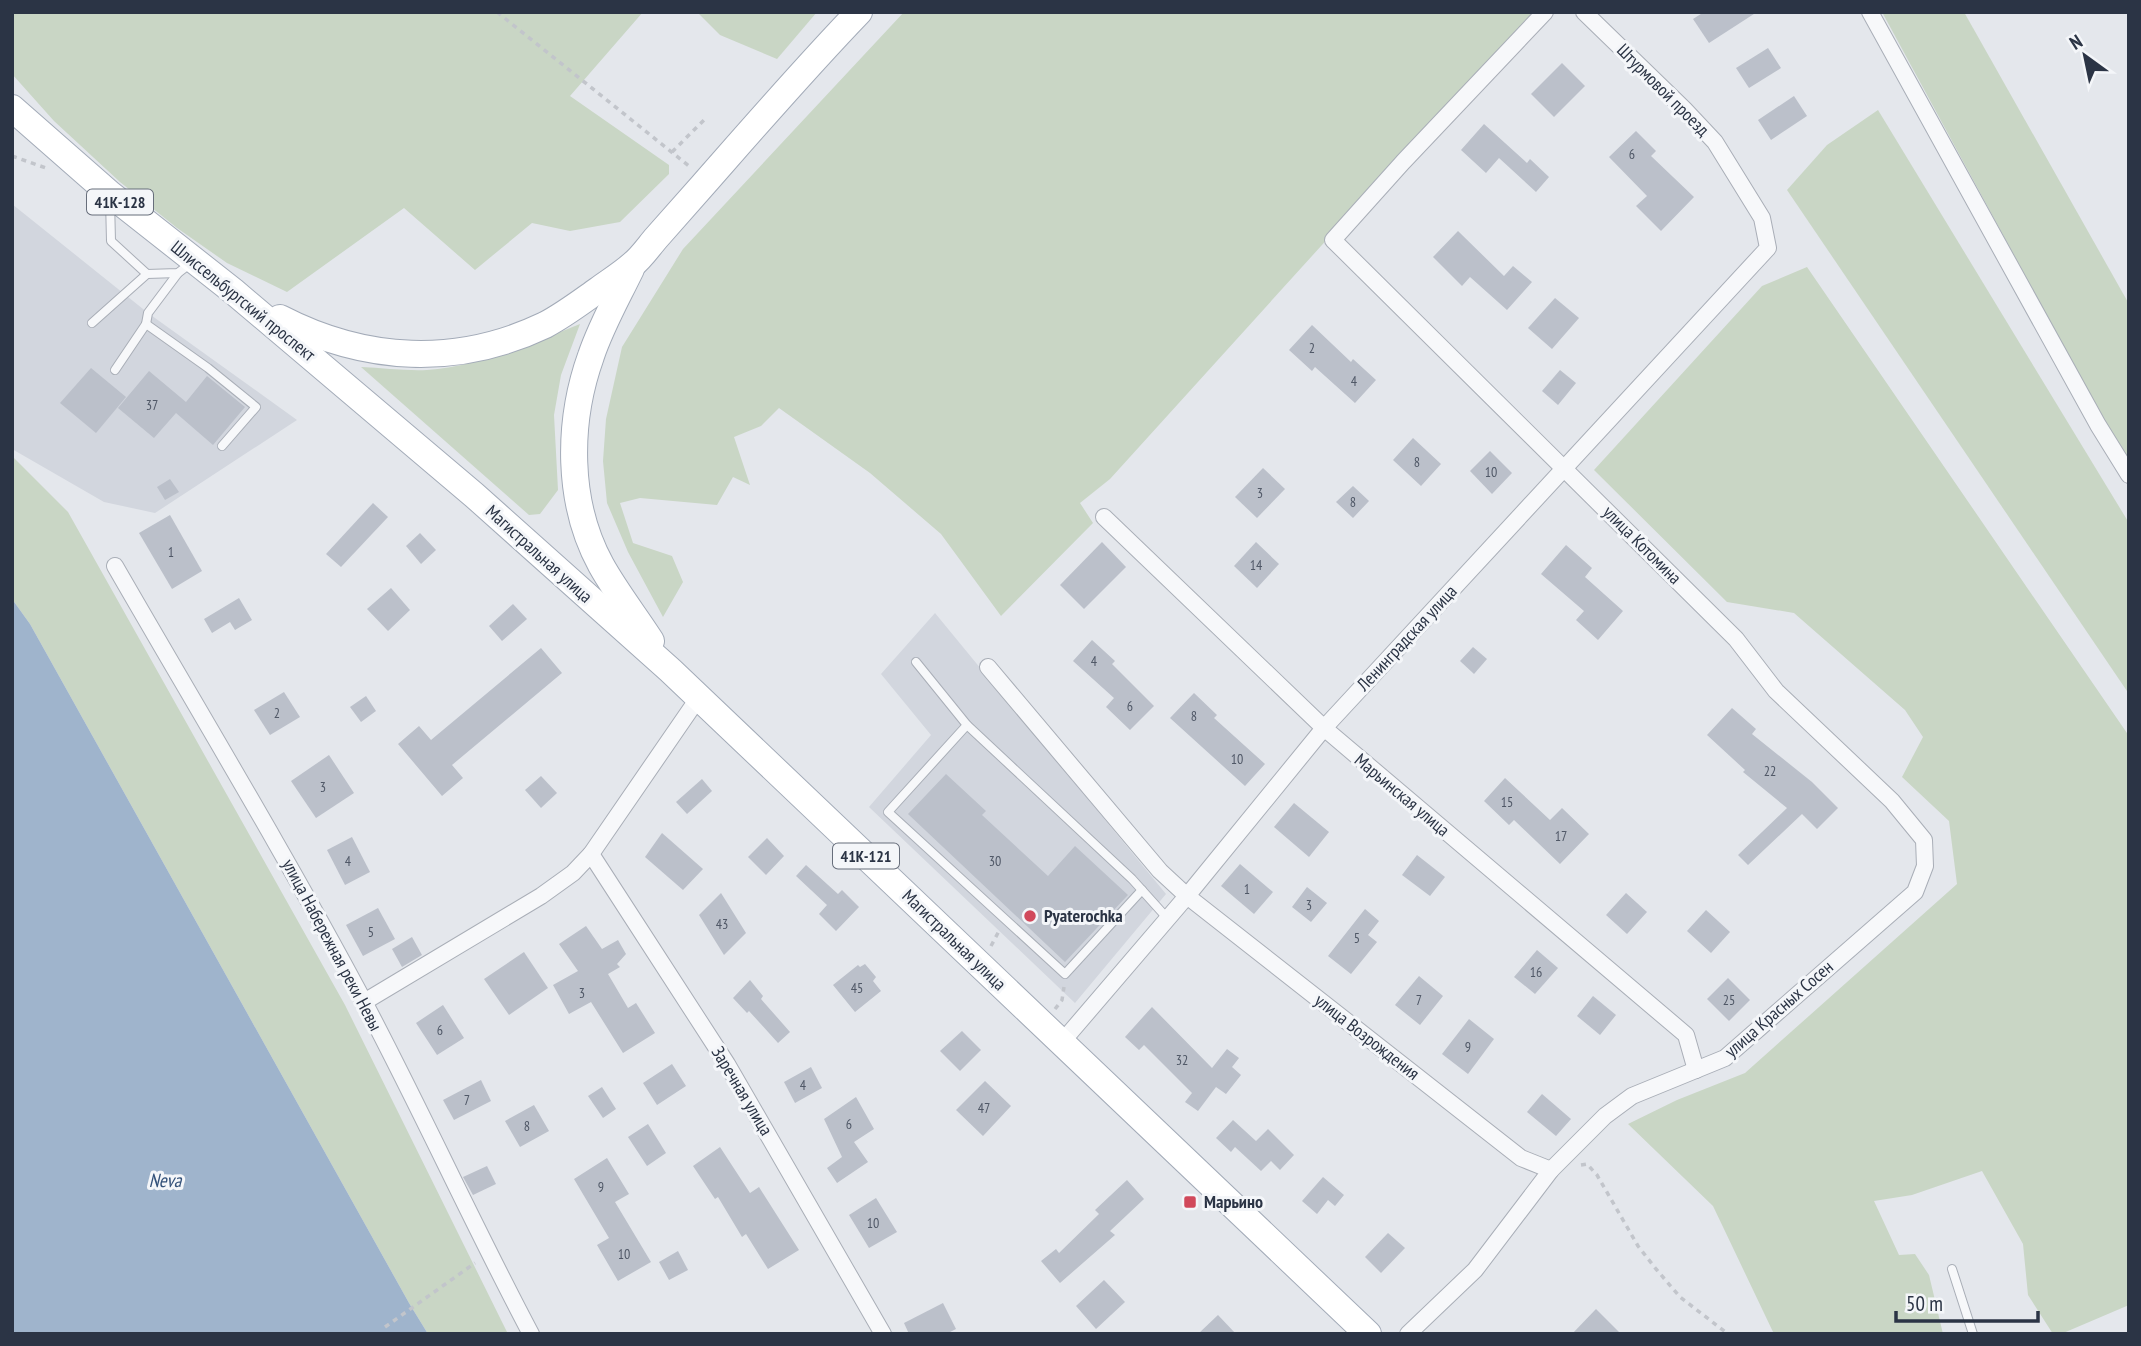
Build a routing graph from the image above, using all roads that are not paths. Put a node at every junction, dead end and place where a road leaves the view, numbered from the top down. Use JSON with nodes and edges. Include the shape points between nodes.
{"nodes":[{"id":1,"x":847,"y":12,"type":"edge"},
{"id":2,"x":859,"y":12,"type":"edge"},
{"id":3,"x":1545,"y":12,"type":"edge"},
{"id":4,"x":1584,"y":12,"type":"edge"},
{"id":5,"x":1870,"y":12,"type":"edge"},
{"id":6,"x":820,"y":53,"type":"junction"},
{"id":7,"x":12,"y":108,"type":"edge"},
{"id":8,"x":110,"y":194,"type":"junction"},
{"id":9,"x":1768,"y":248,"type":"joint"},
{"id":10,"x":634,"y":264,"type":"junction"},
{"id":11,"x":186,"y":267,"type":"junction"},
{"id":12,"x":146,"y":274,"type":"junction"},
{"id":13,"x":233,"y":291,"type":"junction"},
{"id":14,"x":92,"y":323,"type":"dead end"},
{"id":15,"x":146,"y":324,"type":"junction"},
{"id":16,"x":115,"y":370,"type":"dead end"},
{"id":17,"x":222,"y":446,"type":"dead end"},
{"id":18,"x":1564,"y":467,"type":"junction"},
{"id":19,"x":2129,"y":475,"type":"edge"},
{"id":20,"x":474,"y":495,"type":"joint"},
{"id":21,"x":1104,"y":517,"type":"dead end"},
{"id":22,"x":115,"y":566,"type":"dead end"},
{"id":23,"x":916,"y":663,"type":"dead end"},
{"id":24,"x":988,"y":667,"type":"dead end"},
{"id":25,"x":670,"y":670,"type":"junction"},
{"id":26,"x":699,"y":697,"type":"junction"},
{"id":27,"x":967,"y":725,"type":"junction"},
{"id":28,"x":1324,"y":728,"type":"junction"},
{"id":29,"x":591,"y":854,"type":"junction"},
{"id":30,"x":1925,"y":866,"type":"joint"},
{"id":31,"x":1142,"y":890,"type":"junction"},
{"id":32,"x":1187,"y":896,"type":"junction"},
{"id":33,"x":1168,"y":919,"type":"junction"},
{"id":34,"x":364,"y":1002,"type":"junction"},
{"id":35,"x":1062,"y":1042,"type":"junction"},
{"id":36,"x":1696,"y":1070,"type":"junction"},
{"id":37,"x":1551,"y":1170,"type":"junction"},
{"id":38,"x":1952,"y":1269,"type":"dead end"},
{"id":39,"x":531,"y":1334,"type":"edge"},
{"id":40,"x":883,"y":1334,"type":"edge"},
{"id":41,"x":1368,"y":1334,"type":"edge"},
{"id":42,"x":1408,"y":1334,"type":"edge"},
{"id":43,"x":1973,"y":1334,"type":"edge"}],
"edges":[{"from":1,"to":6,"type":"main road"},
{"from":2,"to":6,"type":"main road"},
{"from":3,"to":18,"type":"street","name":"улица Котомина","via":[[1333,240]]},
{"from":4,"to":9,"type":"street","name":"Штурмовой проезд","via":[[1715,142],[1762,218]]},
{"from":5,"to":19,"type":"street"},
{"from":6,"to":10,"type":"main road"},
{"from":7,"to":8,"type":"main road","name":"Шлиссельбургский проспект","number":"41К-128"},
{"from":8,"to":11,"type":"main road","name":"Шлиссельбургский проспект","number":"41К-128"},
{"from":8,"to":12,"type":"lane","via":[[111,241]]},
{"from":9,"to":18,"type":"street","name":"Ленинградская улица"},
{"from":10,"to":13,"type":"main road","via":[[545,324],[501,342],[438,354],[351,347],[296,327]]},
{"from":10,"to":25,"type":"main road","via":[[583,382],[574,445],[576,482],[586,531],[600,564]]},
{"from":11,"to":12,"type":"lane"},
{"from":11,"to":13,"type":"main road","name":"Шлиссельбургский проспект","number":"41К-128"},
{"from":11,"to":15,"type":"lane","via":[[148,313]]},
{"from":12,"to":14,"type":"lane"},
{"from":13,"to":20,"type":"main road","name":"Шлиссельбургский проспект"},
{"from":15,"to":16,"type":"lane"},
{"from":15,"to":17,"type":"lane","via":[[256,407]]},
{"from":18,"to":28,"type":"street","name":"Ленинградская улица"},
{"from":18,"to":30,"type":"street","name":"улица Котомина","via":[[1736,639],[1776,691],[1892,801],[1924,840]]},
{"from":20,"to":25,"type":"main road","name":"Магистральная улица"},
{"from":21,"to":28,"type":"street","name":"Марьинская улица"},
{"from":22,"to":34,"type":"street","name":"улица Набережная реки Невы"},
{"from":23,"to":27,"type":"lane"},
{"from":24,"to":32,"type":"street","name":"улица Возрождения","via":[[1160,871]]},
{"from":25,"to":26,"type":"main road","name":"Магистральная улица","number":"41К-121"},
{"from":26,"to":29,"type":"street"},
{"from":26,"to":35,"type":"main road","name":"Магистральная улица","number":"41К-121"},
{"from":27,"to":31,"type":"lane"},
{"from":27,"to":31,"type":"lane","via":[[888,812],[1065,974]]},
{"from":28,"to":32,"type":"street","name":"Ленинградская улица"},
{"from":28,"to":36,"type":"street","name":"Марьинская улица","via":[[1686,1035]]},
{"from":29,"to":34,"type":"street","via":[[541,896]]},
{"from":29,"to":40,"type":"street","name":"Заречная улица","via":[[727,1064]]},
{"from":30,"to":36,"type":"street","name":"улица Красных Сосен","via":[[1915,892],[1725,1058]]},
{"from":31,"to":33,"type":"lane"},
{"from":32,"to":33,"type":"street","name":"Ленинградская улица"},
{"from":32,"to":37,"type":"street","name":"улица Возрождения","via":[[1521,1158]]},
{"from":33,"to":35,"type":"street","name":"Ленинградская улица"},
{"from":34,"to":39,"type":"street","name":"улица Набережная реки Невы"},
{"from":35,"to":41,"type":"main road","name":"Магистральная улица","number":"41К-121"},
{"from":36,"to":37,"type":"street","name":"улица Красных Сосен","via":[[1632,1096]]},
{"from":37,"to":42,"type":"street","name":"улица Красных Сосен","via":[[1475,1270]]},
{"from":38,"to":43,"type":"lane"}]}
